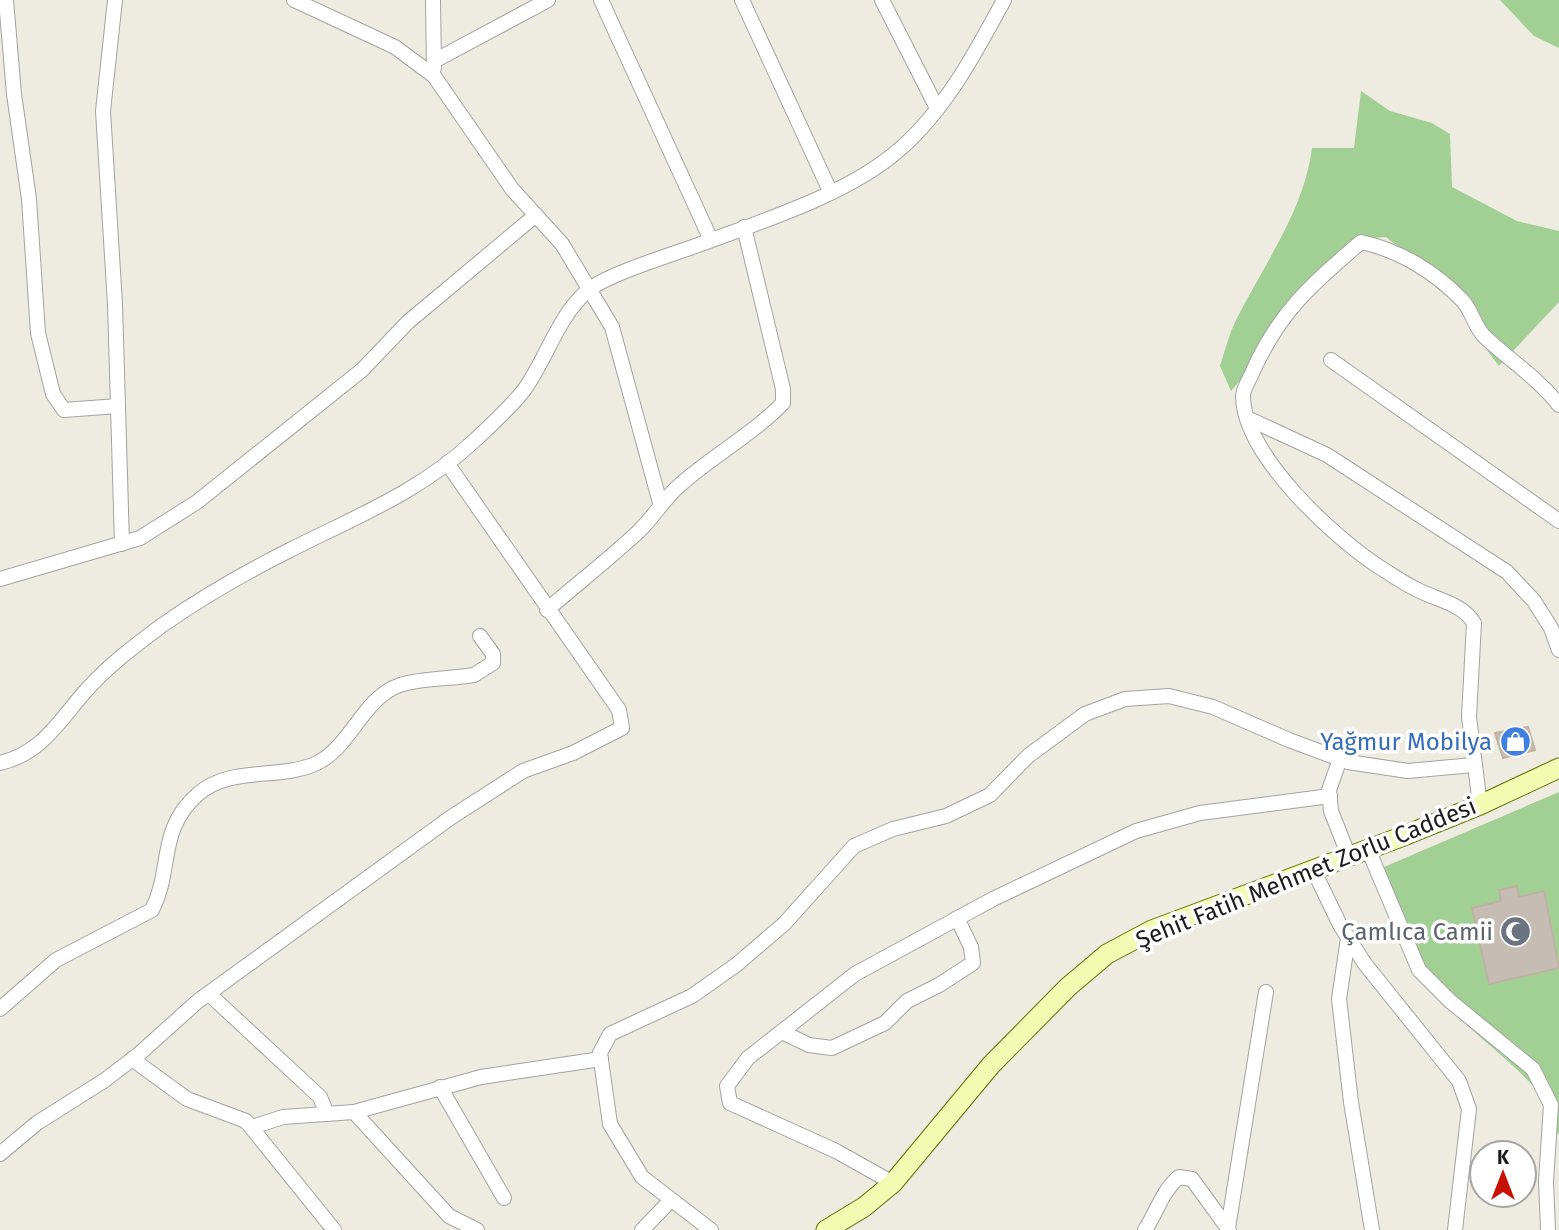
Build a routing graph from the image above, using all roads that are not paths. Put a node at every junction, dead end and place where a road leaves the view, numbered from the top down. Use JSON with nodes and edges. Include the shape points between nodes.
{"nodes":[{"id":1,"x":6,"y":0,"type":"edge"},
{"id":2,"x":115,"y":0,"type":"edge"},
{"id":3,"x":294,"y":0,"type":"edge"},
{"id":4,"x":433,"y":0,"type":"edge"},
{"id":5,"x":548,"y":0,"type":"edge"},
{"id":6,"x":601,"y":0,"type":"edge"},
{"id":7,"x":742,"y":0,"type":"edge"},
{"id":8,"x":882,"y":0,"type":"edge"},
{"id":9,"x":1004,"y":0,"type":"edge"},
{"id":10,"x":434,"y":61,"type":"junction"},
{"id":11,"x":434,"y":76,"type":"junction"},
{"id":12,"x":937,"y":108,"type":"junction"},
{"id":13,"x":830,"y":191,"type":"junction"},
{"id":14,"x":536,"y":215,"type":"junction"},
{"id":15,"x":744,"y":228,"type":"junction"},
{"id":16,"x":711,"y":240,"type":"junction"},
{"id":17,"x":588,"y":290,"type":"junction"},
{"id":18,"x":1331,"y":360,"type":"dead end"},
{"id":19,"x":1559,"y":405,"type":"edge"},
{"id":20,"x":118,"y":406,"type":"junction"},
{"id":21,"x":1247,"y":418,"type":"junction"},
{"id":22,"x":447,"y":463,"type":"junction"},
{"id":23,"x":660,"y":503,"type":"junction"},
{"id":24,"x":1559,"y":521,"type":"edge"},
{"id":25,"x":122,"y":544,"type":"junction"},
{"id":26,"x":0,"y":579,"type":"edge"},
{"id":27,"x":547,"y":610,"type":"junction"},
{"id":28,"x":480,"y":636,"type":"dead end"},
{"id":29,"x":1559,"y":650,"type":"edge"},
{"id":30,"x":1340,"y":759,"type":"junction"},
{"id":31,"x":0,"y":763,"type":"edge"},
{"id":32,"x":1473,"y":765,"type":"junction"},
{"id":33,"x":1559,"y":768,"type":"edge"},
{"id":34,"x":1330,"y":796,"type":"junction"},
{"id":35,"x":1480,"y":805,"type":"junction"},
{"id":36,"x":1368,"y":849,"type":"junction"},
{"id":37,"x":1349,"y":854,"type":"junction"},
{"id":38,"x":1313,"y":869,"type":"junction"},
{"id":39,"x":957,"y":918,"type":"junction"},
{"id":40,"x":1348,"y":938,"type":"junction"},
{"id":41,"x":1266,"y":992,"type":"dead end"},
{"id":42,"x":209,"y":993,"type":"junction"},
{"id":43,"x":0,"y":1009,"type":"edge"},
{"id":44,"x":782,"y":1032,"type":"junction"},
{"id":45,"x":132,"y":1059,"type":"junction"},
{"id":46,"x":601,"y":1059,"type":"junction"},
{"id":47,"x":440,"y":1087,"type":"junction"},
{"id":48,"x":354,"y":1112,"type":"junction"},
{"id":49,"x":327,"y":1114,"type":"junction"},
{"id":50,"x":251,"y":1127,"type":"junction"},
{"id":51,"x":0,"y":1154,"type":"edge"},
{"id":52,"x":893,"y":1183,"type":"junction"},
{"id":53,"x":503,"y":1198,"type":"dead end"},
{"id":54,"x":671,"y":1199,"type":"junction"},
{"id":55,"x":1229,"y":1229,"type":"edge"},
{"id":56,"x":334,"y":1230,"type":"edge"},
{"id":57,"x":477,"y":1230,"type":"edge"},
{"id":58,"x":642,"y":1230,"type":"edge"},
{"id":59,"x":711,"y":1230,"type":"edge"},
{"id":60,"x":826,"y":1230,"type":"edge"},
{"id":61,"x":1145,"y":1230,"type":"edge"},
{"id":62,"x":1372,"y":1230,"type":"edge"},
{"id":63,"x":1455,"y":1230,"type":"edge"},
{"id":64,"x":1548,"y":1230,"type":"edge"}],
"edges":[{"from":1,"to":20,"type":"street","via":[[29,199],[38,333],[53,394],[64,410]]},
{"from":2,"to":20,"type":"street","via":[[103,111]]},
{"from":3,"to":11,"type":"street","via":[[395,47]]},
{"from":4,"to":10,"type":"street"},
{"from":5,"to":10,"type":"street"},
{"from":6,"to":16,"type":"street"},
{"from":7,"to":13,"type":"street"},
{"from":8,"to":12,"type":"street"},
{"from":9,"to":12,"type":"street"},
{"from":10,"to":11,"type":"street"},
{"from":11,"to":14,"type":"street","via":[[512,189]]},
{"from":12,"to":13,"type":"street","via":[[900,149]]},
{"from":13,"to":15,"type":"street"},
{"from":14,"to":17,"type":"street","via":[[562,244]]},
{"from":14,"to":25,"type":"street","via":[[408,323],[362,370],[197,502]]},
{"from":15,"to":16,"type":"street"},
{"from":15,"to":23,"type":"street","via":[[783,403]]},
{"from":16,"to":17,"type":"street"},
{"from":17,"to":22,"type":"street","via":[[560,325],[524,390]]},
{"from":17,"to":23,"type":"street","via":[[612,327]]},
{"from":18,"to":24,"type":"street"},
{"from":19,"to":21,"type":"street","via":[[1546,388],[1479,331],[1464,302],[1433,274],[1388,248],[1361,242],[1282,317],[1243,394]]},
{"from":20,"to":25,"type":"street"},
{"from":21,"to":29,"type":"street","via":[[1327,455],[1507,572],[1534,601]]},
{"from":21,"to":32,"type":"street","via":[[1279,475],[1361,556],[1415,589],[1467,612],[1474,623],[1469,717]]},
{"from":22,"to":27,"type":"street"},
{"from":22,"to":31,"type":"street","via":[[380,508],[290,550],[165,624],[117,659],[82,695],[58,729],[26,754]]},
{"from":23,"to":27,"type":"street","via":[[640,529]]},
{"from":25,"to":26,"type":"street"},
{"from":27,"to":42,"type":"street","via":[[619,710],[622,728],[523,771],[450,818]]},
{"from":28,"to":43,"type":"street","via":[[493,654],[493,663],[485,670],[400,685],[375,703],[337,749],[315,764],[227,778],[198,793],[181,813],[166,843],[152,910],[56,960]]},
{"from":30,"to":32,"type":"street","via":[[1408,771]]},
{"from":30,"to":34,"type":"street"},
{"from":30,"to":46,"type":"street","via":[[1213,707],[1169,696],[1125,699],[1085,714],[1028,756],[990,795],[946,816],[893,829],[854,846],[784,924],[736,965],[692,996],[610,1034]]},
{"from":32,"to":35,"type":"street"},
{"from":33,"to":35,"type":"main road","name":"Şehit Fatih Mehmet Zorlu Caddesi"},
{"from":34,"to":37,"type":"street","via":[[1331,811]]},
{"from":34,"to":39,"type":"street","via":[[1200,813],[1136,831]]},
{"from":35,"to":36,"type":"main road","name":"Şehit Fatih Mehmet Zorlu Caddesi"},
{"from":36,"to":37,"type":"main road","name":"Şehit Fatih Mehmet Zorlu Caddesi"},
{"from":36,"to":64,"type":"street","via":[[1419,970],[1533,1069],[1551,1105]]},
{"from":37,"to":38,"type":"main road","name":"Şehit Fatih Mehmet Zorlu Caddesi"},
{"from":38,"to":40,"type":"street"},
{"from":38,"to":52,"type":"main road","name":"Şehit Fatih Mehmet Zorlu Caddesi","via":[[1152,930],[1107,954],[990,1065]]},
{"from":39,"to":44,"type":"street","via":[[855,974]]},
{"from":39,"to":44,"type":"street","via":[[971,947],[972,963],[906,1001],[885,1023],[832,1048],[809,1045]]},
{"from":40,"to":62,"type":"street","via":[[1339,999]]},
{"from":40,"to":63,"type":"street","via":[[1459,1081],[1469,1109]]},
{"from":41,"to":55,"type":"street"},
{"from":42,"to":45,"type":"street"},
{"from":42,"to":49,"type":"street","via":[[320,1097]]},
{"from":44,"to":52,"type":"street","via":[[748,1058],[727,1086],[730,1103],[836,1151]]},
{"from":45,"to":50,"type":"street","via":[[187,1099]]},
{"from":45,"to":51,"type":"street","via":[[37,1123]]},
{"from":46,"to":47,"type":"street"},
{"from":46,"to":54,"type":"street","via":[[610,1125],[642,1177]]},
{"from":47,"to":48,"type":"street"},
{"from":47,"to":53,"type":"street"},
{"from":48,"to":49,"type":"street"},
{"from":48,"to":57,"type":"street","via":[[449,1216]]},
{"from":49,"to":50,"type":"street","via":[[283,1117]]},
{"from":50,"to":56,"type":"street"},
{"from":52,"to":60,"type":"main road","name":"Şehit Fatih Mehmet Zorlu Caddesi"},
{"from":54,"to":58,"type":"street"},
{"from":54,"to":59,"type":"street"},
{"from":55,"to":61,"type":"street","via":[[1192,1179],[1179,1177],[1167,1187]]}]}
